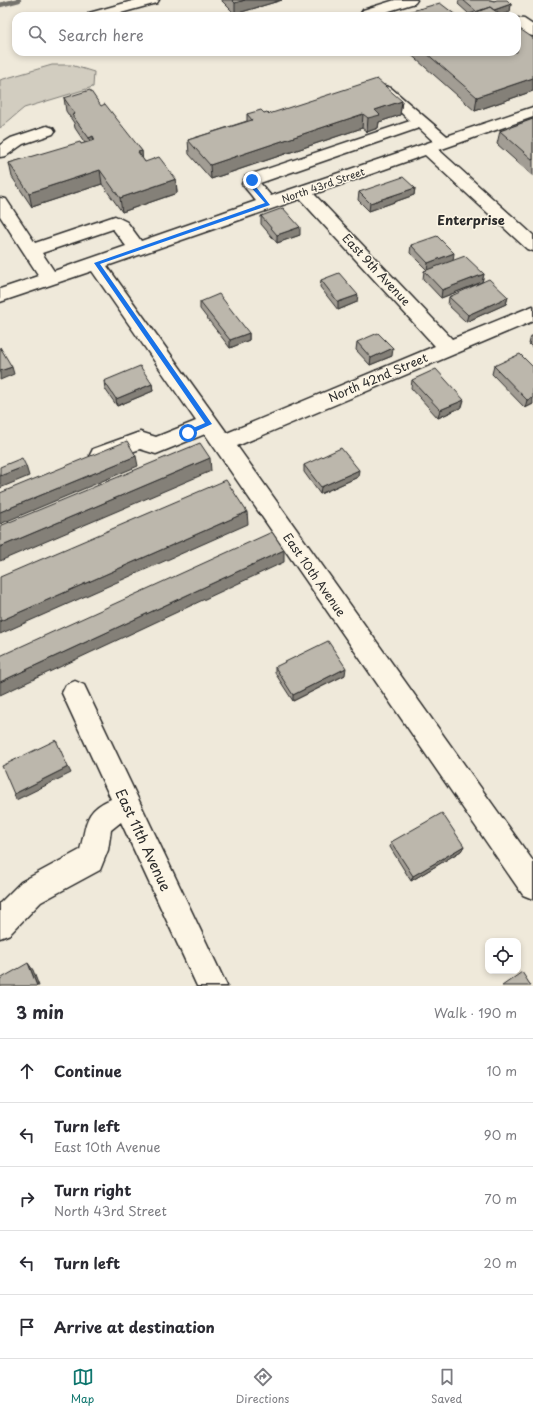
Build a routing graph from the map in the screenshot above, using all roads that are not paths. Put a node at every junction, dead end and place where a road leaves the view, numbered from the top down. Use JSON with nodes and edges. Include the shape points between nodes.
{"nodes":[{"id":1,"x":152,"y":0,"type":"edge"},
{"id":2,"x":410,"y":0,"type":"edge"},
{"id":3,"x":108,"y":12,"type":"edge"},
{"id":4,"x":371,"y":12,"type":"edge"},
{"id":5,"x":521,"y":23,"type":"edge"},
{"id":6,"x":533,"y":32,"type":"edge"},
{"id":7,"x":365,"y":88,"type":"edge"},
{"id":8,"x":533,"y":112,"type":"edge"},
{"id":9,"x":422,"y":122,"type":"junction"},
{"id":10,"x":47,"y":131,"type":"dead end"},
{"id":11,"x":445,"y":143,"type":"junction"},
{"id":12,"x":428,"y":148,"type":"junction"},
{"id":13,"x":0,"y":152,"type":"edge"},
{"id":14,"x":303,"y":192,"type":"junction"},
{"id":15,"x":0,"y":203,"type":"edge"},
{"id":16,"x":268,"y":204,"type":"junction"},
{"id":17,"x":533,"y":245,"type":"edge"},
{"id":18,"x":138,"y":249,"type":"junction"},
{"id":19,"x":31,"y":251,"type":"junction"},
{"id":20,"x":96,"y":263,"type":"junction"},
{"id":21,"x":50,"y":279,"type":"junction"},
{"id":22,"x":0,"y":296,"type":"edge"},
{"id":23,"x":533,"y":313,"type":"edge"},
{"id":24,"x":448,"y":348,"type":"junction"},
{"id":25,"x":209,"y":424,"type":"junction"},
{"id":26,"x":223,"y":444,"type":"junction"},
{"id":27,"x":81,"y":463,"type":"edge"},
{"id":28,"x":282,"y":530,"type":"junction"},
{"id":29,"x":261,"y":539,"type":"edge"},
{"id":30,"x":75,"y":693,"type":"dead end"},
{"id":31,"x":127,"y":805,"type":"junction"},
{"id":32,"x":533,"y":886,"type":"edge"},
{"id":33,"x":0,"y":924,"type":"edge"},
{"id":34,"x":212,"y":986,"type":"edge"}],
"edges":[{"from":1,"to":3,"type":"street"},
{"from":2,"to":4,"type":"street"},
{"from":5,"to":6,"type":"street"},
{"from":7,"to":9,"type":"street","via":[[386,91]]},
{"from":8,"to":11,"type":"street","name":"North 43rd Street"},
{"from":9,"to":11,"type":"street"},
{"from":9,"to":16,"type":"street","via":[[252,180],[251,184]]},
{"from":10,"to":13,"type":"street","via":[[16,141]]},
{"from":11,"to":12,"type":"street","name":"North 43rd Street"},
{"from":12,"to":14,"type":"street","name":"North 43rd Street"},
{"from":12,"to":17,"type":"street"},
{"from":14,"to":16,"type":"street","name":"North 43rd Street"},
{"from":14,"to":24,"type":"street","name":"East 9th Avenue"},
{"from":15,"to":19,"type":"street"},
{"from":16,"to":18,"type":"street","name":"North 43rd Street"},
{"from":18,"to":19,"type":"street","via":[[115,222]]},
{"from":18,"to":20,"type":"street","name":"North 43rd Street"},
{"from":19,"to":21,"type":"street"},
{"from":20,"to":21,"type":"street","name":"North 43rd Street"},
{"from":20,"to":25,"type":"street","name":"East 10th Avenue"},
{"from":21,"to":22,"type":"street","name":"North 43rd Street"},
{"from":23,"to":24,"type":"street","name":"North 42nd Street"},
{"from":24,"to":26,"type":"street","name":"North 42nd Street"},
{"from":25,"to":26,"type":"street","name":"East 10th Avenue"},
{"from":25,"to":27,"type":"street","via":[[156,446],[140,440]]},
{"from":26,"to":28,"type":"street","name":"East 10th Avenue","via":[[235,482]]},
{"from":28,"to":29,"type":"street"},
{"from":28,"to":32,"type":"street","name":"East 10th Avenue"},
{"from":30,"to":31,"type":"street","name":"East 11th Avenue"},
{"from":31,"to":33,"type":"street","via":[[110,813],[101,821],[95,852],[90,860],[31,892]]},
{"from":31,"to":34,"type":"street","name":"East 11th Avenue"}]}
